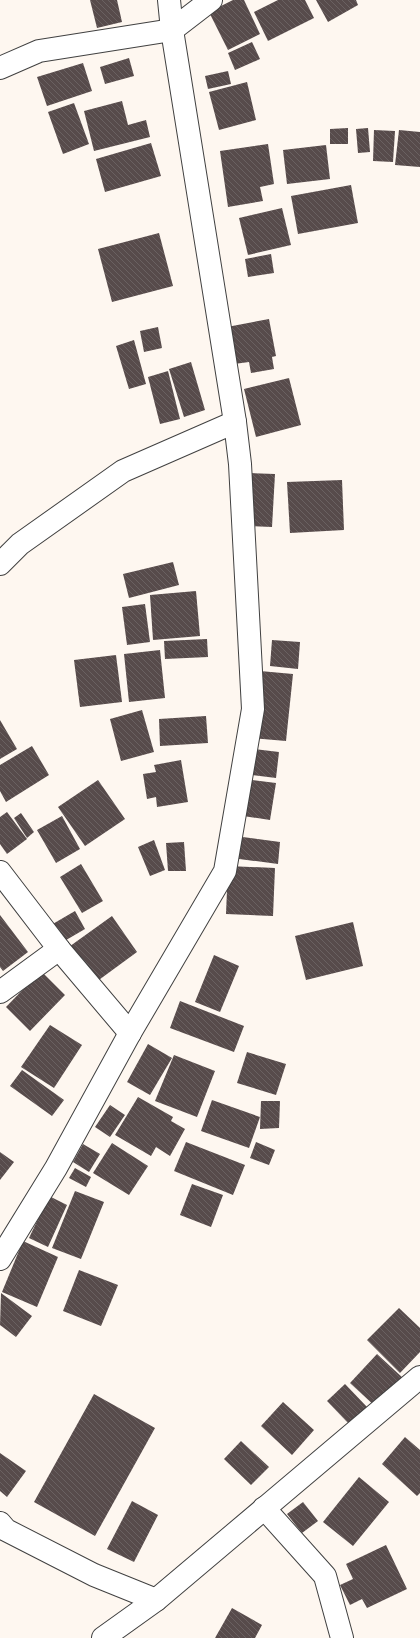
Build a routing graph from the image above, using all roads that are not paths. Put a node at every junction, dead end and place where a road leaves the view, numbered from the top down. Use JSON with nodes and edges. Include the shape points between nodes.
{"nodes":[{"id":1,"x":169,"y":0,"type":"edge"},
{"id":2,"x":211,"y":0,"type":"edge"},
{"id":3,"x":172,"y":30,"type":"junction"},
{"id":4,"x":0,"y":68,"type":"edge"},
{"id":5,"x":235,"y":422,"type":"junction"},
{"id":6,"x":0,"y":564,"type":"edge"},
{"id":7,"x":0,"y":872,"type":"edge"},
{"id":8,"x":60,"y":949,"type":"junction"},
{"id":9,"x":0,"y":992,"type":"edge"},
{"id":10,"x":130,"y":1032,"type":"junction"},
{"id":11,"x":0,"y":1259,"type":"edge"},
{"id":12,"x":420,"y":1377,"type":"edge"},
{"id":13,"x":264,"y":1508,"type":"junction"},
{"id":14,"x":0,"y":1523,"type":"edge"},
{"id":15,"x":156,"y":1600,"type":"junction"},
{"id":16,"x":102,"y":1638,"type":"edge"},
{"id":17,"x":342,"y":1638,"type":"edge"}],
"edges":[{"from":1,"to":3,"type":"street"},
{"from":2,"to":3,"type":"street"},
{"from":3,"to":4,"type":"street","via":[[39,51]]},
{"from":3,"to":5,"type":"street"},
{"from":5,"to":6,"type":"street","via":[[123,471],[20,544]]},
{"from":5,"to":10,"type":"street","via":[[253,710],[225,871]]},
{"from":7,"to":8,"type":"street"},
{"from":8,"to":9,"type":"street"},
{"from":8,"to":10,"type":"street"},
{"from":10,"to":11,"type":"street","via":[[56,1168]]},
{"from":12,"to":13,"type":"street"},
{"from":13,"to":15,"type":"street"},
{"from":13,"to":17,"type":"street","via":[[326,1576]]},
{"from":14,"to":15,"type":"street","via":[[6,1530],[94,1575]]},
{"from":15,"to":16,"type":"street"}]}
